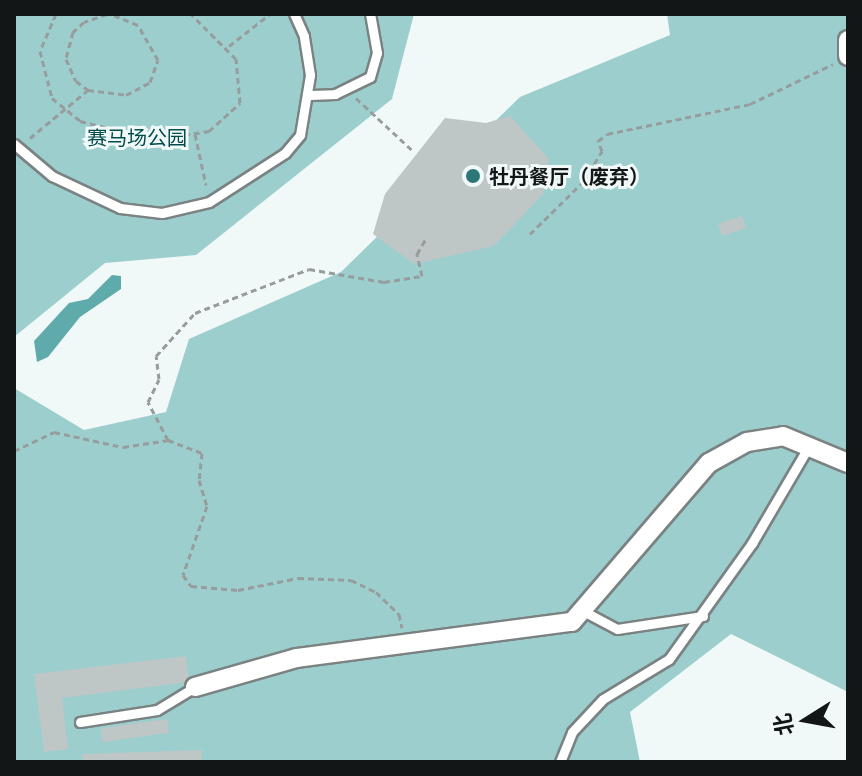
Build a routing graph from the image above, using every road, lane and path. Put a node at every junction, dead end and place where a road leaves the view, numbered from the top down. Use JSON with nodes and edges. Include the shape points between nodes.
{"nodes":[{"id":1,"x":56,"y":14,"type":"edge"},
{"id":2,"x":109,"y":14,"type":"edge"},
{"id":3,"x":191,"y":14,"type":"edge"},
{"id":4,"x":270,"y":14,"type":"edge"},
{"id":5,"x":294,"y":14,"type":"edge"},
{"id":6,"x":370,"y":14,"type":"edge"},
{"id":7,"x":848,"y":40,"type":"edge"},
{"id":8,"x":229,"y":47,"type":"junction"},
{"id":9,"x":842,"y":60,"type":"edge"},
{"id":10,"x":88,"y":90,"type":"junction"},
{"id":11,"x":310,"y":95,"type":"junction"},
{"id":12,"x":63,"y":111,"type":"junction"},
{"id":13,"x":365,"y":112,"type":"dead end"},
{"id":14,"x":195,"y":134,"type":"junction"},
{"id":15,"x":16,"y":146,"type":"edge"},
{"id":16,"x":412,"y":150,"type":"dead end"},
{"id":17,"x":209,"y":202,"type":"junction"},
{"id":18,"x":530,"y":234,"type":"dead end"},
{"id":19,"x":427,"y":237,"type":"dead end"},
{"id":20,"x":168,"y":440,"type":"junction"},
{"id":21,"x":810,"y":444,"type":"junction"},
{"id":22,"x":14,"y":451,"type":"edge"},
{"id":23,"x":848,"y":463,"type":"edge"},
{"id":24,"x":585,"y":612,"type":"junction"},
{"id":25,"x":703,"y":616,"type":"junction"},
{"id":26,"x":406,"y":643,"type":"junction"},
{"id":27,"x":195,"y":687,"type":"joint"},
{"id":28,"x":80,"y":722,"type":"dead end"},
{"id":29,"x":560,"y":762,"type":"edge"}],
"edges":[{"from":1,"to":12,"type":"path","via":[[40,51],[45,83]]},
{"from":2,"to":10,"type":"path","via":[[84,22],[67,44],[70,70]]},
{"from":2,"to":10,"type":"path","via":[[138,25],[147,35],[158,60],[157,72],[126,95]]},
{"from":3,"to":8,"type":"path"},
{"from":4,"to":8,"type":"path"},
{"from":5,"to":11,"type":"lane","via":[[308,55]]},
{"from":6,"to":11,"type":"lane","via":[[377,53],[370,77],[335,94]]},
{"from":7,"to":9,"type":"street"},
{"from":8,"to":14,"type":"path","via":[[241,74],[240,103],[222,124]]},
{"from":9,"to":18,"type":"path","via":[[809,71],[750,104],[607,134],[598,141],[602,151],[584,181]]},
{"from":10,"to":12,"type":"path"},
{"from":11,"to":17,"type":"lane","via":[[294,145]]},
{"from":12,"to":14,"type":"path","via":[[131,137]]},
{"from":12,"to":15,"type":"path"},
{"from":13,"to":16,"type":"path"},
{"from":14,"to":17,"type":"path"},
{"from":15,"to":17,"type":"lane","via":[[71,187],[120,208],[162,213]]},
{"from":19,"to":20,"type":"path","via":[[417,254],[422,276],[384,282],[309,269],[195,313],[156,356],[159,379],[148,402]]},
{"from":20,"to":22,"type":"path","via":[[123,447],[54,432]]},
{"from":20,"to":26,"type":"path","via":[[202,453],[204,463],[199,480],[207,506],[183,575],[191,586],[238,590],[298,578],[351,580],[376,592],[399,614]]},
{"from":21,"to":23,"type":"street"},
{"from":21,"to":24,"type":"street","via":[[765,438],[709,463]]},
{"from":21,"to":25,"type":"lane"},
{"from":24,"to":25,"type":"lane","via":[[617,629]]},
{"from":24,"to":26,"type":"street","via":[[557,626]]},
{"from":25,"to":29,"type":"lane","via":[[669,659],[603,699],[572,732]]},
{"from":26,"to":27,"type":"street","via":[[297,658]]},
{"from":27,"to":28,"type":"lane","via":[[157,710]]}]}
